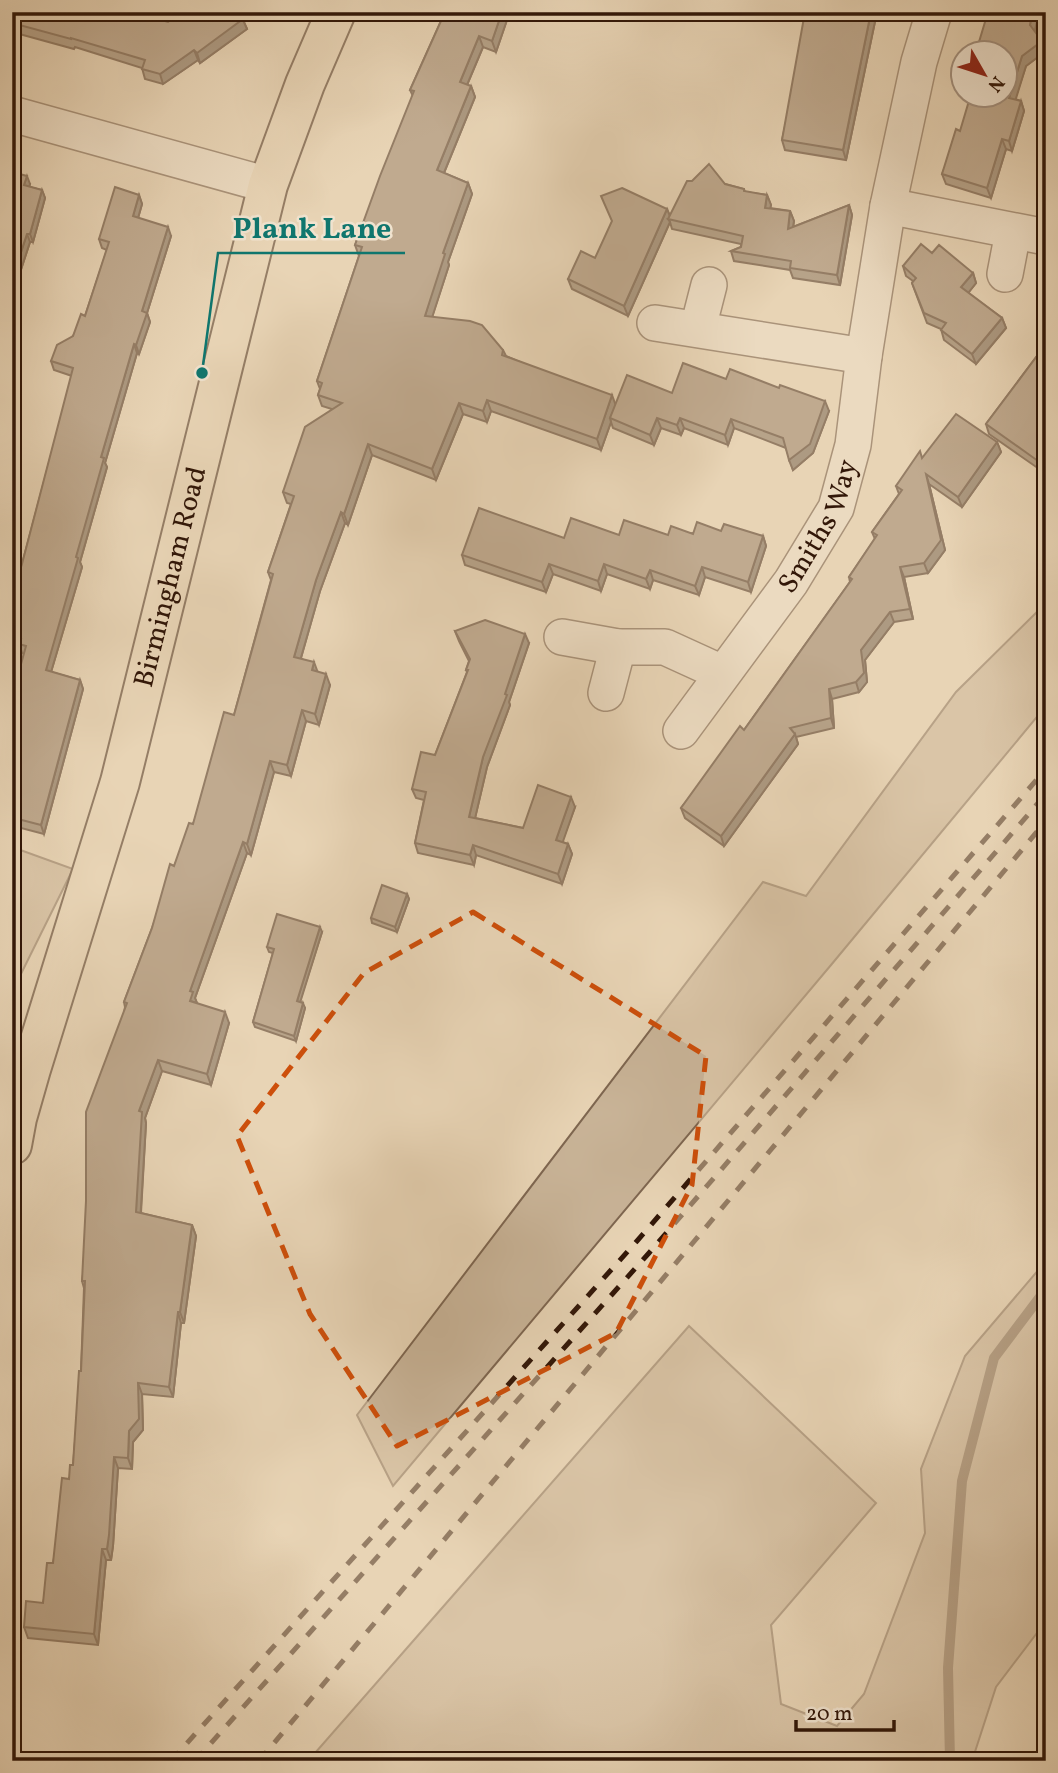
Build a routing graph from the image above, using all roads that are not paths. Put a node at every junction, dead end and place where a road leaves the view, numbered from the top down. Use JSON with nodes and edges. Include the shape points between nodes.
{"nodes":[{"id":1,"x":336,"y":12,"type":"edge"},
{"id":2,"x":934,"y":12,"type":"edge"},
{"id":3,"x":12,"y":114,"type":"edge"},
{"id":4,"x":268,"y":186,"type":"junction"},
{"id":5,"x":888,"y":206,"type":"junction"},
{"id":6,"x":1029,"y":234,"type":"edge"},
{"id":7,"x":1005,"y":275,"type":"dead end"},
{"id":8,"x":709,"y":285,"type":"dead end"},
{"id":9,"x":655,"y":323,"type":"dead end"},
{"id":10,"x":698,"y":328,"type":"junction"},
{"id":11,"x":864,"y":356,"type":"junction"},
{"id":12,"x":562,"y":637,"type":"dead end"},
{"id":13,"x":618,"y":647,"type":"junction"},
{"id":14,"x":722,"y":673,"type":"junction"},
{"id":15,"x":606,"y":693,"type":"dead end"},
{"id":16,"x":681,"y":731,"type":"dead end"},
{"id":17,"x":12,"y":1145,"type":"edge"}],
"edges":[{"from":1,"to":4,"type":"main road","name":"Birmingham Road"},
{"from":2,"to":5,"type":"street","name":"Smiths Way"},
{"from":3,"to":4,"type":"street"},
{"from":4,"to":17,"type":"main road","name":"Birmingham Road","via":[[120,782]]},
{"from":5,"to":6,"type":"street"},
{"from":5,"to":11,"type":"street","name":"Smiths Way"},
{"from":6,"to":7,"type":"street"},
{"from":8,"to":10,"type":"street"},
{"from":9,"to":10,"type":"street"},
{"from":10,"to":11,"type":"street"},
{"from":11,"to":14,"type":"street","name":"Smiths Way","via":[[853,445],[836,508],[790,582]]},
{"from":12,"to":13,"type":"street"},
{"from":13,"to":14,"type":"street","via":[[665,647]]},
{"from":13,"to":15,"type":"street"},
{"from":14,"to":16,"type":"street","name":"Smiths Way"}]}
